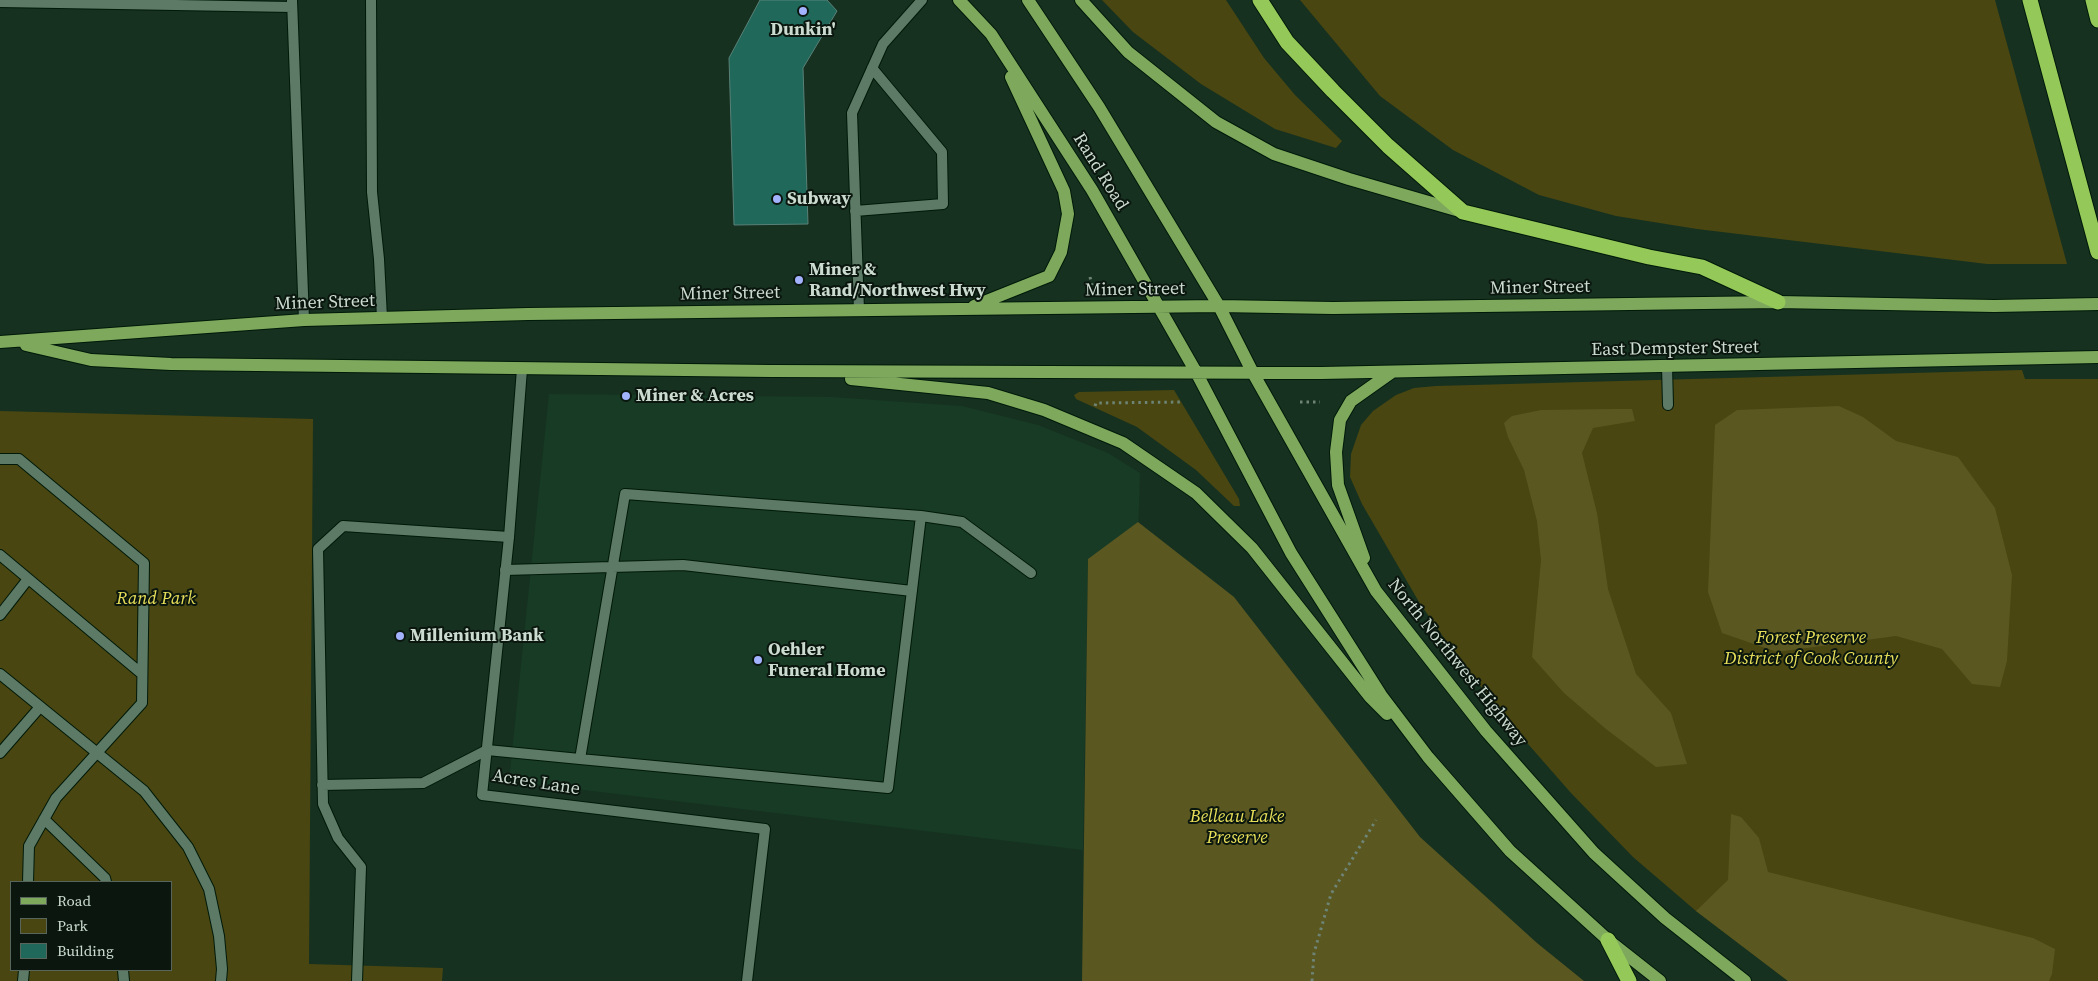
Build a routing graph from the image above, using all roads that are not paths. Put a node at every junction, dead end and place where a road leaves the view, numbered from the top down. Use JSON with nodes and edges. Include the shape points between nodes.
{"nodes":[{"id":1,"x":371,"y":0,"type":"edge"},
{"id":2,"x":922,"y":0,"type":"edge"},
{"id":3,"x":959,"y":0,"type":"edge"},
{"id":4,"x":1028,"y":0,"type":"edge"},
{"id":5,"x":1081,"y":0,"type":"edge"},
{"id":6,"x":1260,"y":0,"type":"edge"},
{"id":7,"x":2030,"y":0,"type":"edge"},
{"id":8,"x":2093,"y":0,"type":"edge"},
{"id":9,"x":0,"y":2,"type":"edge"},
{"id":10,"x":292,"y":3,"type":"edge"},
{"id":11,"x":2098,"y":20,"type":"edge"},
{"id":12,"x":991,"y":34,"type":"junction"},
{"id":13,"x":872,"y":68,"type":"junction"},
{"id":14,"x":856,"y":211,"type":"junction"},
{"id":15,"x":1463,"y":212,"type":"junction"},
{"id":16,"x":2098,"y":252,"type":"edge"},
{"id":17,"x":1778,"y":302,"type":"junction"},
{"id":18,"x":2098,"y":304,"type":"edge"},
{"id":19,"x":1219,"y":306,"type":"junction"},
{"id":20,"x":1160,"y":307,"type":"junction"},
{"id":21,"x":967,"y":309,"type":"junction"},
{"id":22,"x":859,"y":310,"type":"junction"},
{"id":23,"x":382,"y":318,"type":"junction"},
{"id":24,"x":304,"y":320,"type":"junction"},
{"id":25,"x":0,"y":342,"type":"edge"},
{"id":26,"x":14,"y":342,"type":"junction"},
{"id":27,"x":2098,"y":357,"type":"edge"},
{"id":28,"x":1667,"y":366,"type":"junction"},
{"id":29,"x":522,"y":368,"type":"junction"},
{"id":30,"x":772,"y":371,"type":"junction"},
{"id":31,"x":1196,"y":372,"type":"junction"},
{"id":32,"x":1392,"y":372,"type":"junction"},
{"id":33,"x":1254,"y":373,"type":"junction"},
{"id":34,"x":1668,"y":405,"type":"dead end"},
{"id":35,"x":0,"y":460,"type":"edge"},
{"id":36,"x":921,"y":516,"type":"junction"},
{"id":37,"x":509,"y":537,"type":"junction"},
{"id":38,"x":0,"y":555,"type":"edge"},
{"id":39,"x":612,"y":569,"type":"junction"},
{"id":40,"x":505,"y":570,"type":"junction"},
{"id":41,"x":1031,"y":573,"type":"dead end"},
{"id":42,"x":28,"y":578,"type":"junction"},
{"id":43,"x":912,"y":591,"type":"junction"},
{"id":44,"x":1376,"y":591,"type":"junction"},
{"id":45,"x":0,"y":615,"type":"edge"},
{"id":46,"x":0,"y":674,"type":"edge"},
{"id":47,"x":142,"y":674,"type":"junction"},
{"id":48,"x":40,"y":707,"type":"junction"},
{"id":49,"x":487,"y":750,"type":"junction"},
{"id":50,"x":96,"y":752,"type":"junction"},
{"id":51,"x":0,"y":753,"type":"edge"},
{"id":52,"x":1428,"y":757,"type":"junction"},
{"id":53,"x":580,"y":759,"type":"junction"},
{"id":54,"x":322,"y":785,"type":"junction"},
{"id":55,"x":44,"y":819,"type":"junction"},
{"id":56,"x":28,"y":881,"type":"edge"},
{"id":57,"x":106,"y":881,"type":"edge"},
{"id":58,"x":1608,"y":940,"type":"junction"},
{"id":59,"x":221,"y":981,"type":"edge"},
{"id":60,"x":357,"y":981,"type":"edge"},
{"id":61,"x":747,"y":981,"type":"edge"},
{"id":62,"x":1629,"y":981,"type":"edge"},
{"id":63,"x":1660,"y":981,"type":"edge"},
{"id":64,"x":1745,"y":981,"type":"edge"}],
"edges":[{"from":1,"to":23,"type":"street","via":[[372,192]]},
{"from":2,"to":13,"type":"street","via":[[883,44]]},
{"from":3,"to":12,"type":"main road","name":"Rand Road"},
{"from":4,"to":19,"type":"main road","name":"Rand Road","via":[[1099,107]]},
{"from":5,"to":15,"type":"main road","via":[[1128,52],[1216,122],[1274,154]]},
{"from":6,"to":15,"type":"highway","via":[[1287,42],[1327,84],[1388,146]]},
{"from":7,"to":16,"type":"highway"},
{"from":8,"to":11,"type":"highway"},
{"from":9,"to":10,"type":"street"},
{"from":10,"to":24,"type":"street"},
{"from":12,"to":20,"type":"main road","name":"Rand Road","via":[[1092,190]]},
{"from":12,"to":21,"type":"main road","via":[[1064,192],[1068,214],[1061,252],[1049,276]]},
{"from":13,"to":14,"type":"street","via":[[852,113]]},
{"from":13,"to":14,"type":"street","via":[[942,152],[943,204]]},
{"from":14,"to":22,"type":"street"},
{"from":15,"to":17,"type":"highway","via":[[1702,267]]},
{"from":17,"to":18,"type":"main road","via":[[1994,306]]},
{"from":17,"to":19,"type":"main road","name":"Miner Street","via":[[1333,308]]},
{"from":19,"to":20,"type":"main road","name":"Miner Street"},
{"from":19,"to":33,"type":"main road","name":"North Northwest Highway"},
{"from":20,"to":21,"type":"main road","name":"Miner Street"},
{"from":20,"to":31,"type":"main road","name":"Rand Road"},
{"from":21,"to":22,"type":"main road","name":"Miner Street"},
{"from":22,"to":23,"type":"main road","name":"Miner Street"},
{"from":23,"to":24,"type":"main road","name":"Miner Street"},
{"from":24,"to":26,"type":"main road","name":"Miner Street"},
{"from":25,"to":26,"type":"main road","name":"Miner Street"},
{"from":26,"to":29,"type":"main road","name":"Miner Street","via":[[91,360],[171,364]]},
{"from":27,"to":28,"type":"main road","name":"East Dempster Street"},
{"from":28,"to":32,"type":"main road","name":"East Dempster Street"},
{"from":28,"to":34,"type":"street"},
{"from":29,"to":30,"type":"main road","name":"Miner Street"},
{"from":29,"to":37,"type":"street","name":"Acres Lane"},
{"from":30,"to":31,"type":"main road","name":"Miner Street"},
{"from":30,"to":52,"type":"main road","via":[[988,393],[1044,410],[1123,443],[1196,493],[1252,548],[1370,697]]},
{"from":31,"to":33,"type":"main road","name":"Miner Street"},
{"from":31,"to":52,"type":"main road","via":[[1291,553],[1381,695]]},
{"from":32,"to":33,"type":"main road","name":"East Dempster Street"},
{"from":32,"to":44,"type":"main road","via":[[1351,401],[1340,420],[1336,452],[1338,484]]},
{"from":33,"to":44,"type":"main road","name":"North Northwest Highway"},
{"from":35,"to":47,"type":"street","via":[[19,459],[144,563]]},
{"from":36,"to":39,"type":"street","via":[[625,494]]},
{"from":36,"to":41,"type":"street","via":[[962,522]]},
{"from":36,"to":43,"type":"street"},
{"from":37,"to":40,"type":"street","name":"Acres Lane"},
{"from":37,"to":54,"type":"street","via":[[343,526],[318,549]]},
{"from":38,"to":42,"type":"street"},
{"from":39,"to":40,"type":"street"},
{"from":39,"to":43,"type":"street","via":[[683,565]]},
{"from":39,"to":53,"type":"street"},
{"from":40,"to":49,"type":"street","name":"Acres Lane"},
{"from":42,"to":45,"type":"street"},
{"from":42,"to":47,"type":"street"},
{"from":43,"to":53,"type":"street","via":[[888,788]]},
{"from":44,"to":64,"type":"main road","name":"North Northwest Highway","via":[[1486,731],[1594,853],[1664,918]]},
{"from":46,"to":48,"type":"street"},
{"from":47,"to":50,"type":"street","via":[[142,703]]},
{"from":48,"to":50,"type":"street"},
{"from":48,"to":51,"type":"street"},
{"from":49,"to":53,"type":"street"},
{"from":49,"to":54,"type":"street","via":[[423,783]]},
{"from":49,"to":61,"type":"street","name":"Acres Lane","via":[[482,795],[765,829]]},
{"from":50,"to":55,"type":"street","via":[[56,798]]},
{"from":50,"to":59,"type":"street","via":[[144,791],[188,847],[209,889],[220,936]]},
{"from":52,"to":58,"type":"main road","via":[[1510,851]]},
{"from":54,"to":60,"type":"street","via":[[323,804],[338,838],[361,867]]},
{"from":55,"to":56,"type":"street","via":[[29,846]]},
{"from":55,"to":57,"type":"street"},
{"from":58,"to":62,"type":"highway"},
{"from":58,"to":63,"type":"main road"}]}
